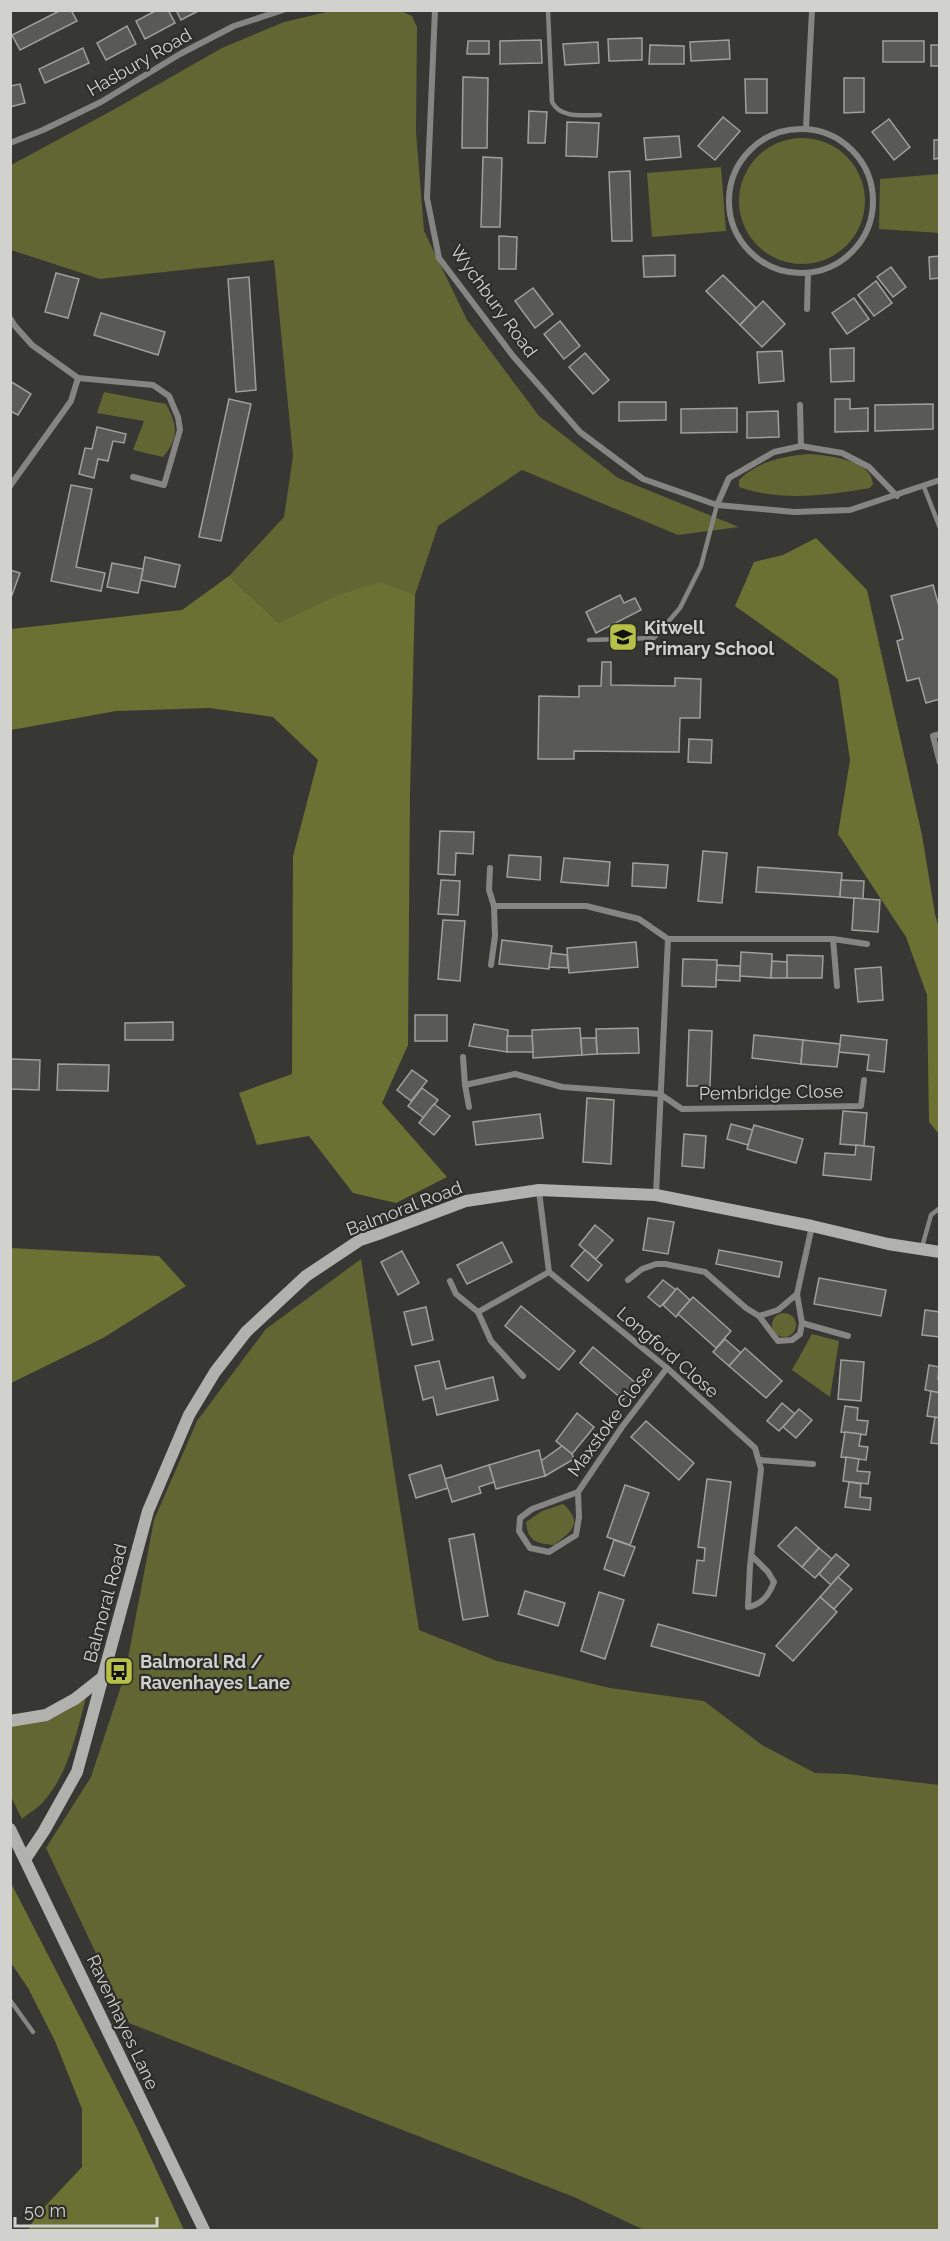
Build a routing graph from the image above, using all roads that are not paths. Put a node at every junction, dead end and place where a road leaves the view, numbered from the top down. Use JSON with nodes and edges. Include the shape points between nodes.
{"nodes":[{"id":1,"x":283,"y":10,"type":"edge"},
{"id":2,"x":435,"y":10,"type":"edge"},
{"id":3,"x":548,"y":10,"type":"edge"},
{"id":4,"x":812,"y":10,"type":"edge"},
{"id":5,"x":600,"y":115,"type":"dead end"},
{"id":6,"x":806,"y":128,"type":"junction"},
{"id":7,"x":10,"y":143,"type":"edge"},
{"id":8,"x":808,"y":274,"type":"junction"},
{"id":9,"x":807,"y":309,"type":"dead end"},
{"id":10,"x":10,"y":318,"type":"edge"},
{"id":11,"x":78,"y":378,"type":"junction"},
{"id":12,"x":800,"y":405,"type":"dead end"},
{"id":13,"x":801,"y":446,"type":"junction"},
{"id":14,"x":133,"y":477,"type":"dead end"},
{"id":15,"x":939,"y":480,"type":"edge"},
{"id":16,"x":10,"y":486,"type":"edge"},
{"id":17,"x":924,"y":487,"type":"junction"},
{"id":18,"x":897,"y":495,"type":"junction"},
{"id":19,"x":717,"y":505,"type":"junction"},
{"id":20,"x":939,"y":528,"type":"edge"},
{"id":21,"x":589,"y":640,"type":"dead end"},
{"id":22,"x":939,"y":734,"type":"edge"},
{"id":23,"x":939,"y":763,"type":"edge"},
{"id":24,"x":490,"y":868,"type":"dead end"},
{"id":25,"x":494,"y":906,"type":"junction"},
{"id":26,"x":668,"y":939,"type":"junction"},
{"id":27,"x":833,"y":939,"type":"junction"},
{"id":28,"x":867,"y":944,"type":"dead end"},
{"id":29,"x":491,"y":964,"type":"dead end"},
{"id":30,"x":837,"y":986,"type":"dead end"},
{"id":31,"x":463,"y":1058,"type":"dead end"},
{"id":32,"x":864,"y":1080,"type":"dead end"},
{"id":33,"x":465,"y":1085,"type":"junction"},
{"id":34,"x":660,"y":1094,"type":"junction"},
{"id":35,"x":469,"y":1107,"type":"dead end"},
{"id":36,"x":539,"y":1190,"type":"junction"},
{"id":37,"x":656,"y":1195,"type":"junction"},
{"id":38,"x":939,"y":1208,"type":"edge"},
{"id":39,"x":812,"y":1226,"type":"junction"},
{"id":40,"x":921,"y":1250,"type":"junction"},
{"id":41,"x":939,"y":1252,"type":"edge"},
{"id":42,"x":549,"y":1272,"type":"junction"},
{"id":43,"x":628,"y":1280,"type":"dead end"},
{"id":44,"x":450,"y":1281,"type":"dead end"},
{"id":45,"x":797,"y":1294,"type":"junction"},
{"id":46,"x":478,"y":1312,"type":"junction"},
{"id":47,"x":759,"y":1316,"type":"junction"},
{"id":48,"x":802,"y":1323,"type":"junction"},
{"id":49,"x":849,"y":1336,"type":"dead end"},
{"id":50,"x":667,"y":1368,"type":"junction"},
{"id":51,"x":523,"y":1376,"type":"dead end"},
{"id":52,"x":760,"y":1460,"type":"junction"},
{"id":53,"x":813,"y":1464,"type":"dead end"},
{"id":54,"x":578,"y":1492,"type":"junction"},
{"id":55,"x":752,"y":1556,"type":"junction"},
{"id":56,"x":103,"y":1677,"type":"junction"},
{"id":57,"x":10,"y":1721,"type":"edge"},
{"id":58,"x":10,"y":1829,"type":"edge"},
{"id":59,"x":26,"y":1858,"type":"junction"},
{"id":60,"x":10,"y":2000,"type":"edge"},
{"id":61,"x":33,"y":2032,"type":"dead end"},
{"id":62,"x":204,"y":2230,"type":"edge"}],
"edges":[{"from":1,"to":7,"type":"street","name":"Hasbury Road","via":[[234,26],[101,102]]},
{"from":2,"to":19,"type":"street","name":"Wychbury Road","via":[[427,198],[439,258],[513,357],[580,432],[643,479]]},
{"from":3,"to":5,"type":"lane","via":[[552,102],[563,114]]},
{"from":4,"to":6,"type":"street"},
{"from":6,"to":8,"type":"street","via":[[830,134],[850,146],[865,165],[873,188],[873,212],[866,235],[851,254],[831,267]]},
{"from":6,"to":8,"type":"street","via":[[782,130],[760,140],[743,157],[732,178],[728,202],[732,225],[753,255],[784,272]]},
{"from":8,"to":9,"type":"street"},
{"from":10,"to":11,"type":"street","via":[[32,345]]},
{"from":11,"to":14,"type":"street","via":[[153,385],[169,396],[180,430],[164,485]]},
{"from":11,"to":16,"type":"street","via":[[71,401]]},
{"from":12,"to":13,"type":"street"},
{"from":13,"to":18,"type":"street","via":[[842,453],[869,467]]},
{"from":13,"to":19,"type":"street","via":[[774,452],[729,478]]},
{"from":15,"to":17,"type":"street","name":"Wychbury Road"},
{"from":17,"to":18,"type":"street","name":"Wychbury Road"},
{"from":17,"to":20,"type":"lane"},
{"from":18,"to":19,"type":"street","name":"Wychbury Road","via":[[850,510],[794,512]]},
{"from":19,"to":21,"type":"lane","via":[[701,566],[680,608],[654,638]]},
{"from":22,"to":23,"type":"street","via":[[933,736]]},
{"from":24,"to":25,"type":"street","via":[[489,890]]},
{"from":25,"to":26,"type":"street","via":[[586,906],[639,919]]},
{"from":25,"to":29,"type":"street"},
{"from":26,"to":27,"type":"street"},
{"from":26,"to":34,"type":"street"},
{"from":27,"to":28,"type":"street"},
{"from":27,"to":30,"type":"street"},
{"from":31,"to":33,"type":"street"},
{"from":32,"to":34,"type":"street","name":"Pembridge Close","via":[[861,1106],[682,1109]]},
{"from":33,"to":34,"type":"street","name":"Pembridge Close","via":[[515,1074],[562,1087]]},
{"from":33,"to":35,"type":"street"},
{"from":34,"to":37,"type":"street"},
{"from":36,"to":37,"type":"street","name":"Balmoral Road"},
{"from":36,"to":42,"type":"street"},
{"from":36,"to":56,"type":"street","name":"Balmoral Road","via":[[466,1202],[360,1240],[306,1276],[246,1332],[189,1415],[148,1511]]},
{"from":37,"to":39,"type":"street","name":"Balmoral Road"},
{"from":38,"to":40,"type":"lane","via":[[931,1215]]},
{"from":39,"to":40,"type":"street","name":"Balmoral Road"},
{"from":39,"to":45,"type":"street"},
{"from":40,"to":41,"type":"street","name":"Balmoral Road"},
{"from":42,"to":46,"type":"street"},
{"from":42,"to":50,"type":"street","name":"Longford Close"},
{"from":43,"to":47,"type":"street","via":[[656,1264],[705,1272]]},
{"from":44,"to":46,"type":"street","via":[[456,1294]]},
{"from":45,"to":47,"type":"street","via":[[778,1310]]},
{"from":45,"to":48,"type":"street"},
{"from":46,"to":51,"type":"street","via":[[491,1341]]},
{"from":47,"to":48,"type":"street","via":[[777,1341],[792,1340],[800,1334]]},
{"from":48,"to":49,"type":"street"},
{"from":50,"to":52,"type":"street","name":"Longford Close","via":[[755,1448]]},
{"from":50,"to":54,"type":"street","name":"Maxstoke Close"},
{"from":52,"to":53,"type":"street"},
{"from":52,"to":55,"type":"street"},
{"from":54,"to":54,"type":"street","name":"Maxstoke Close","via":[[576,1536],[549,1552],[530,1548],[519,1531],[520,1518],[532,1509]]},
{"from":55,"to":55,"type":"street","via":[[750,1566],[748,1607],[757,1606],[770,1594],[774,1582]]},
{"from":56,"to":57,"type":"street","name":"Balmoral Road","via":[[46,1715]]},
{"from":56,"to":59,"type":"street","name":"Balmoral Road","via":[[77,1772]]},
{"from":58,"to":59,"type":"street","name":"Ravenhayes Lane"},
{"from":59,"to":62,"type":"street","name":"Ravenhayes Lane"},
{"from":60,"to":61,"type":"lane"}]}
